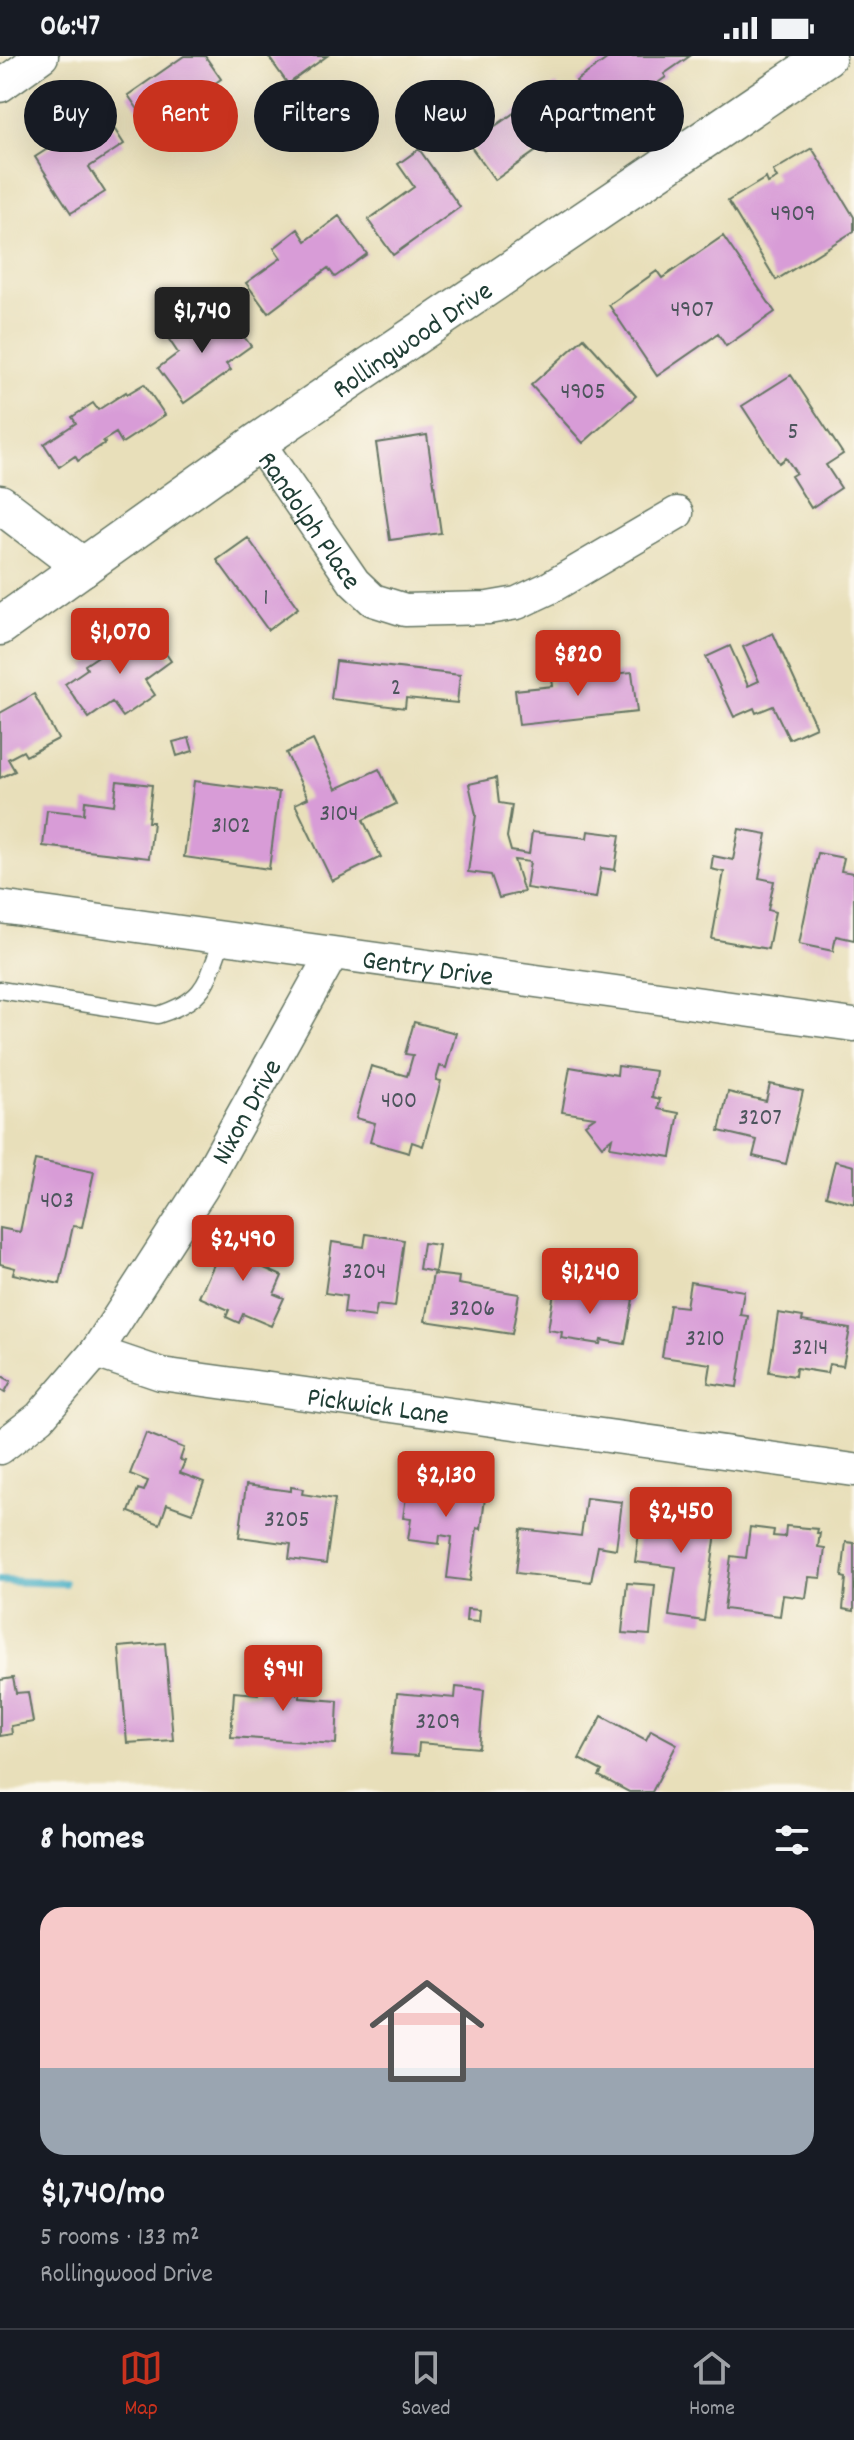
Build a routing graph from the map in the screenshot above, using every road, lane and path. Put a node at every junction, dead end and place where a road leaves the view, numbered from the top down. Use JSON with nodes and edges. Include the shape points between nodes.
{"nodes":[{"id":1,"x":42,"y":56,"type":"edge"},
{"id":2,"x":827,"y":56,"type":"edge"},
{"id":3,"x":0,"y":86,"type":"edge"},
{"id":4,"x":258,"y":442,"type":"junction"},
{"id":5,"x":0,"y":504,"type":"edge"},
{"id":6,"x":677,"y":513,"type":"dead end"},
{"id":7,"x":83,"y":567,"type":"junction"},
{"id":8,"x":0,"y":626,"type":"edge"},
{"id":9,"x":0,"y":907,"type":"edge"},
{"id":10,"x":223,"y":938,"type":"junction"},
{"id":11,"x":332,"y":954,"type":"junction"},
{"id":12,"x":0,"y":990,"type":"edge"},
{"id":13,"x":854,"y":1025,"type":"edge"},
{"id":14,"x":96,"y":1352,"type":"junction"},
{"id":15,"x":0,"y":1448,"type":"edge"},
{"id":16,"x":854,"y":1470,"type":"edge"}],
"edges":[{"from":1,"to":3,"type":"street"},
{"from":2,"to":4,"type":"street","name":"Rollingwood Drive"},
{"from":4,"to":6,"type":"street","name":"Randolph Place","via":[[354,582],[373,600],[405,610],[517,603]]},
{"from":4,"to":7,"type":"street","name":"Rollingwood Drive"},
{"from":5,"to":7,"type":"street"},
{"from":7,"to":8,"type":"street","name":"Rollingwood Drive"},
{"from":9,"to":10,"type":"street","name":"Gentry Drive"},
{"from":10,"to":11,"type":"street","name":"Gentry Drive"},
{"from":10,"to":12,"type":"lane","via":[[205,988],[181,1008],[158,1015]]},
{"from":11,"to":13,"type":"street","name":"Gentry Drive"},
{"from":11,"to":14,"type":"street","name":"Nixon Drive","via":[[202,1188]]},
{"from":14,"to":15,"type":"street","name":"Nixon Drive","via":[[40,1417]]},
{"from":14,"to":16,"type":"street","name":"Pickwick Lane","via":[[161,1374]]}]}
